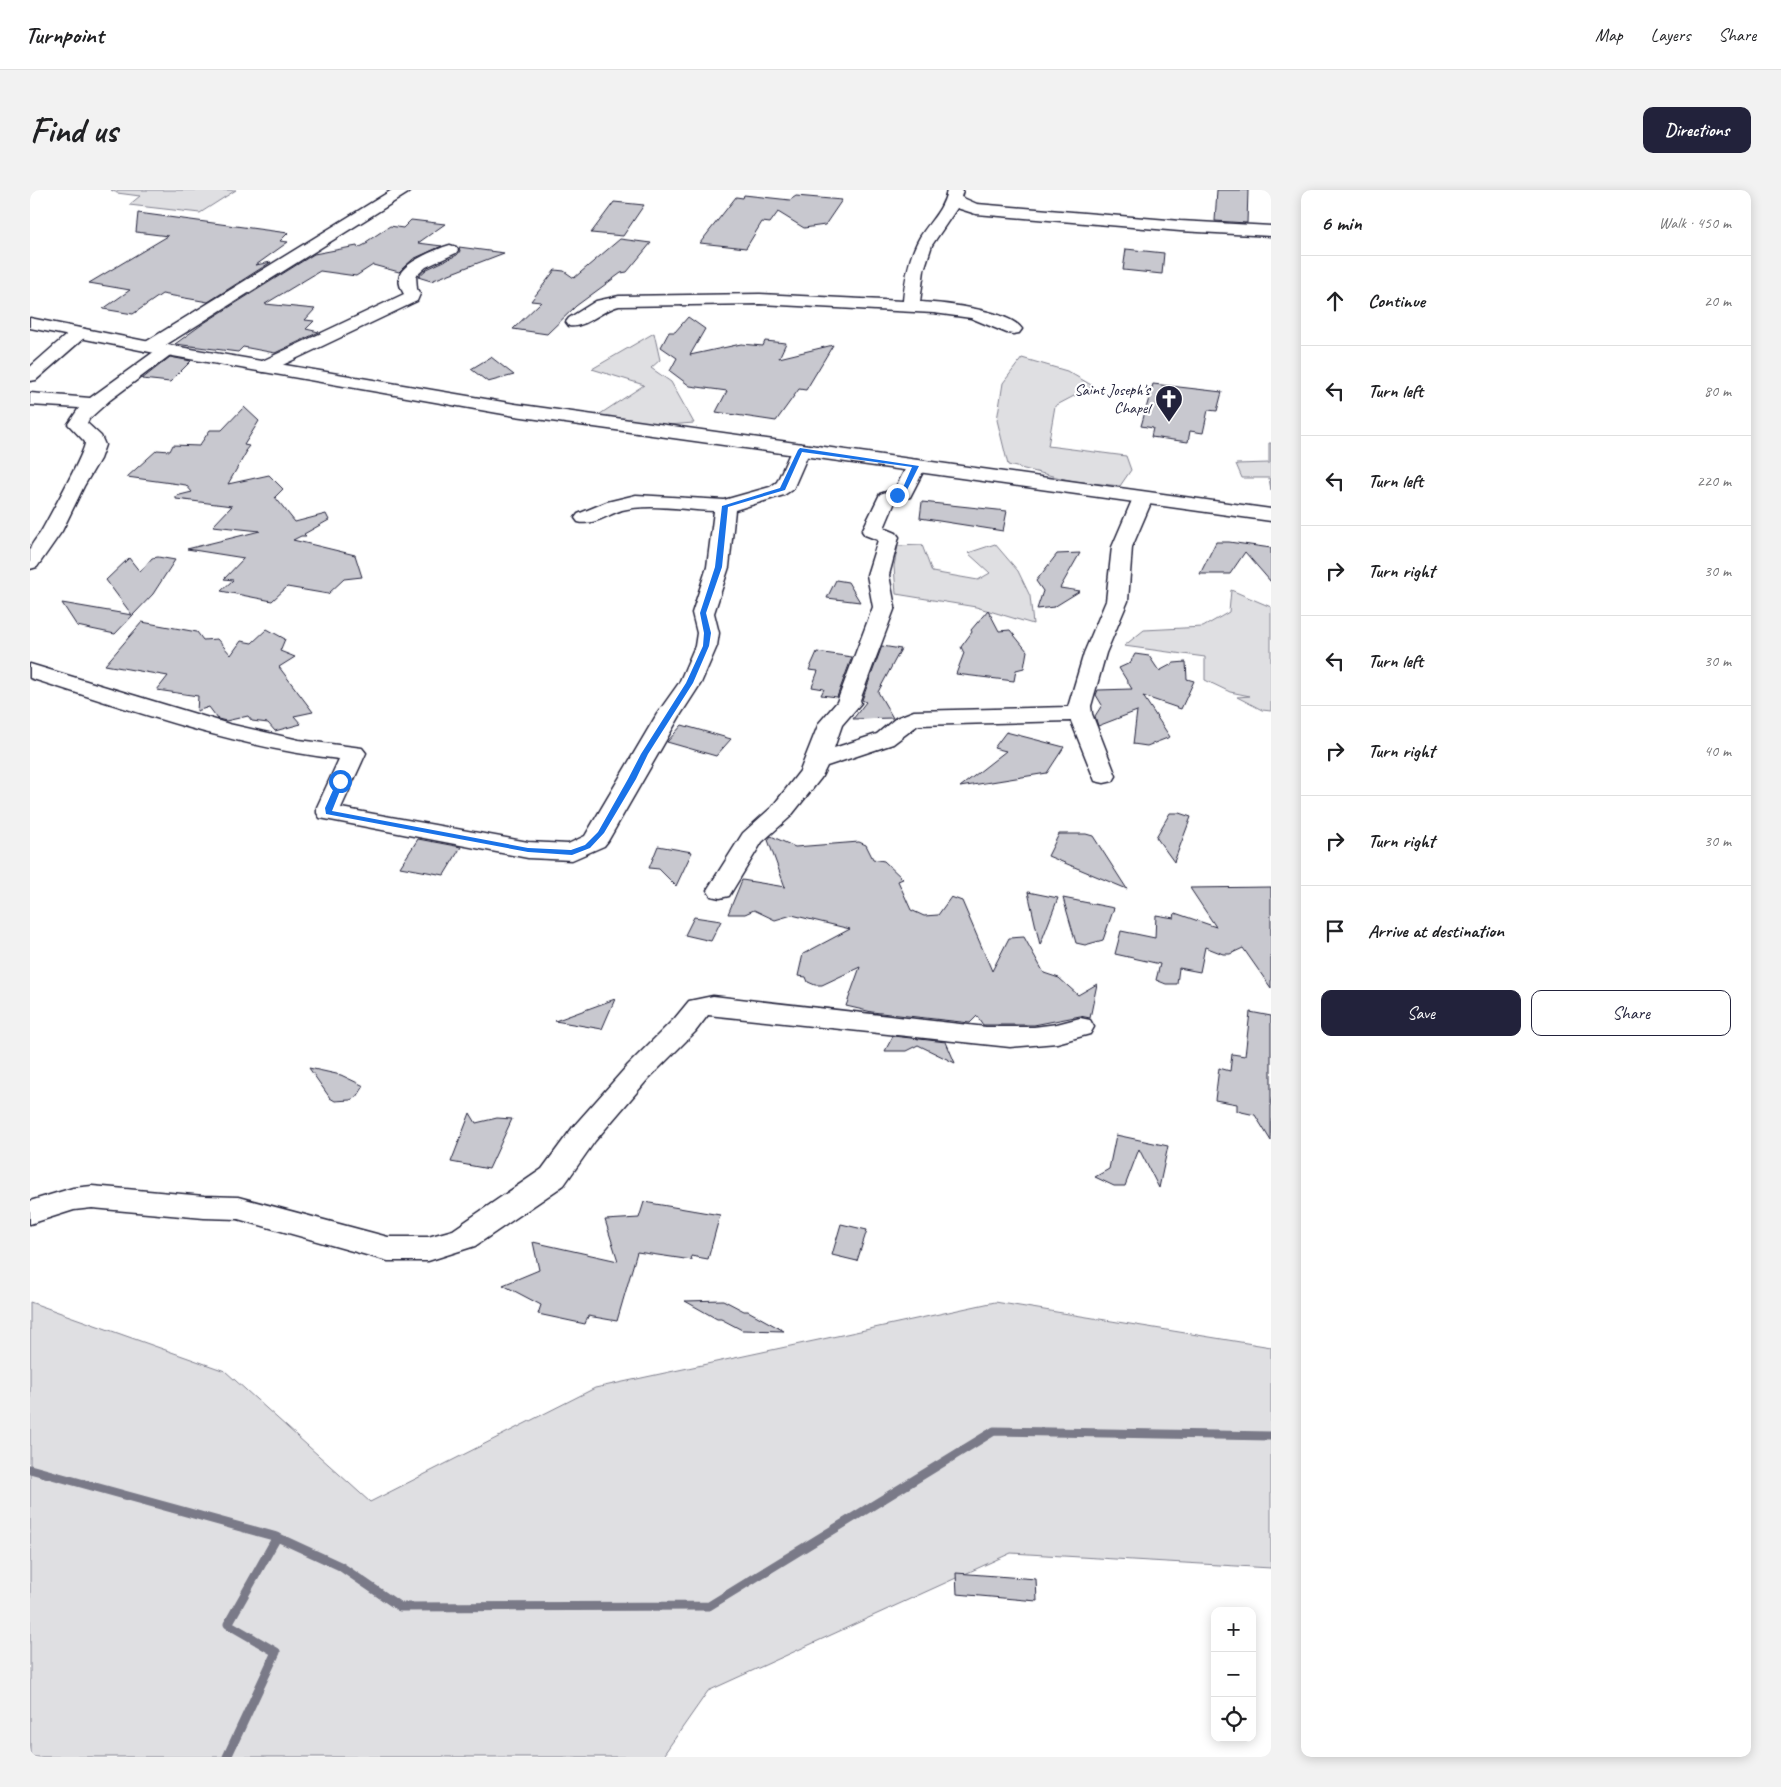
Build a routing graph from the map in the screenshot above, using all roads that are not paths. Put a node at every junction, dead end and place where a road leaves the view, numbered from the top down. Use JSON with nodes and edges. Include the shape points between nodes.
{"nodes":[{"id":1,"x":403,"y":190,"type":"edge"},
{"id":2,"x":955,"y":195,"type":"edge"},
{"id":3,"x":1271,"y":231,"type":"edge"},
{"id":4,"x":450,"y":250,"type":"dead end"},
{"id":5,"x":910,"y":306,"type":"junction"},
{"id":6,"x":575,"y":322,"type":"dead end"},
{"id":7,"x":30,"y":323,"type":"edge"},
{"id":8,"x":1013,"y":329,"type":"dead end"},
{"id":9,"x":79,"y":333,"type":"junction"},
{"id":10,"x":159,"y":349,"type":"junction"},
{"id":11,"x":264,"y":367,"type":"junction"},
{"id":12,"x":30,"y":376,"type":"edge"},
{"id":13,"x":30,"y":399,"type":"edge"},
{"id":14,"x":94,"y":404,"type":"junction"},
{"id":15,"x":800,"y":450,"type":"junction"},
{"id":16,"x":916,"y":466,"type":"junction"},
{"id":17,"x":1143,"y":498,"type":"junction"},
{"id":18,"x":725,"y":506,"type":"junction"},
{"id":19,"x":1271,"y":515,"type":"edge"},
{"id":20,"x":585,"y":518,"type":"dead end"},
{"id":21,"x":30,"y":563,"type":"edge"},
{"id":22,"x":30,"y":671,"type":"edge"},
{"id":23,"x":1080,"y":714,"type":"junction"},
{"id":24,"x":816,"y":761,"type":"junction"},
{"id":25,"x":1104,"y":776,"type":"dead end"},
{"id":26,"x":720,"y":890,"type":"dead end"},
{"id":27,"x":1080,"y":1027,"type":"dead end"},
{"id":28,"x":30,"y":1214,"type":"edge"}],
"edges":[{"from":1,"to":10,"type":"street"},
{"from":2,"to":3,"type":"street","via":[[966,206],[976,209]]},
{"from":2,"to":5,"type":"street","via":[[928,237]]},
{"from":4,"to":11,"type":"street","via":[[420,264],[408,275],[411,298]]},
{"from":5,"to":6,"type":"street","via":[[785,300],[619,301],[602,305]]},
{"from":5,"to":8,"type":"street","via":[[980,315]]},
{"from":7,"to":9,"type":"street"},
{"from":9,"to":10,"type":"street"},
{"from":9,"to":12,"type":"street"},
{"from":10,"to":11,"type":"street"},
{"from":10,"to":14,"type":"street"},
{"from":11,"to":15,"type":"street","via":[[515,410]]},
{"from":13,"to":14,"type":"street"},
{"from":14,"to":21,"type":"street","via":[[77,424],[94,440],[90,459],[52,531]]},
{"from":15,"to":16,"type":"street"},
{"from":15,"to":18,"type":"street","via":[[783,489]]},
{"from":16,"to":17,"type":"street"},
{"from":16,"to":24,"type":"street","via":[[903,493],[887,498],[872,531],[889,537],[878,575],[884,607],[849,703],[831,724]]},
{"from":17,"to":19,"type":"street"},
{"from":17,"to":23,"type":"street","via":[[1122,547],[1117,601],[1095,653],[1079,706]]},
{"from":18,"to":20,"type":"street","via":[[636,501]]},
{"from":18,"to":22,"type":"street","via":[[718,567],[703,613],[708,633],[706,646],[690,683],[644,754],[601,833],[587,846],[572,852],[528,850],[329,813],[354,753],[299,747],[223,730]]},
{"from":23,"to":24,"type":"street","via":[[914,718],[897,727],[885,739]]},
{"from":23,"to":25,"type":"street"},
{"from":24,"to":26,"type":"street","via":[[812,773],[781,812],[752,838]]},
{"from":27,"to":28,"type":"street","via":[[1023,1038],[702,1006],[638,1072],[552,1177],[473,1233],[428,1249],[388,1249],[222,1206],[92,1198],[73,1199]]}]}
